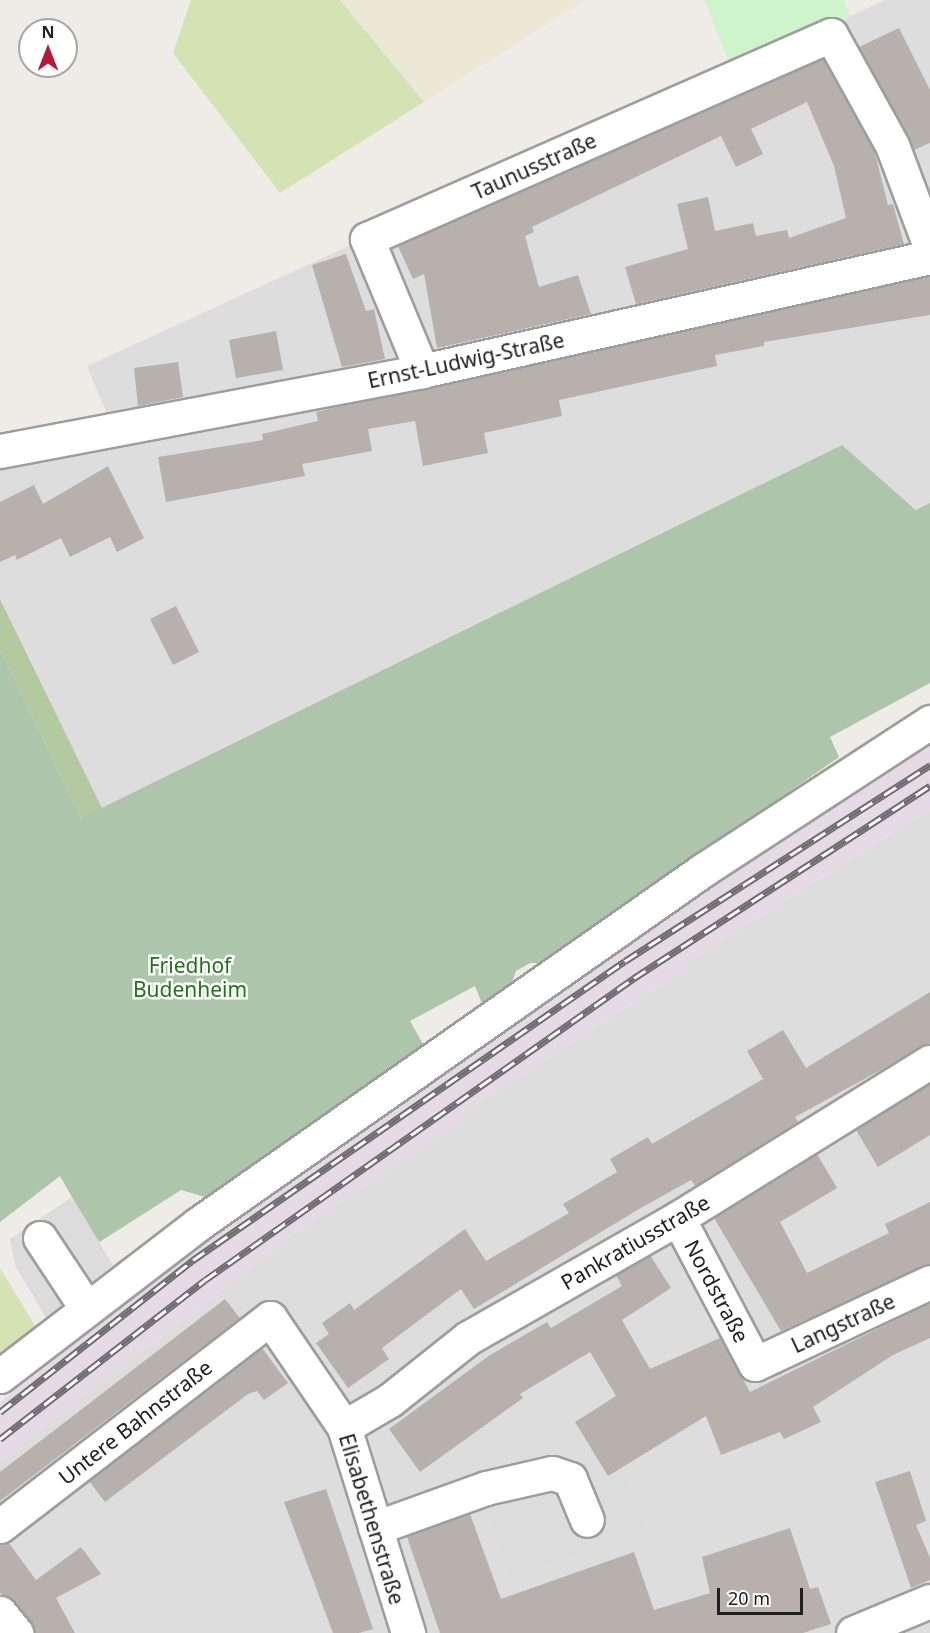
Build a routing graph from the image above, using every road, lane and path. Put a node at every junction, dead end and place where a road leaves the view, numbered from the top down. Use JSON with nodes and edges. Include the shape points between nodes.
{"nodes":[{"id":1,"x":930,"y":246,"type":"edge"},
{"id":2,"x":930,"y":257,"type":"edge"},
{"id":3,"x":422,"y":371,"type":"junction"},
{"id":4,"x":0,"y":451,"type":"edge"},
{"id":5,"x":930,"y":722,"type":"edge"},
{"id":6,"x":930,"y":1062,"type":"edge"},
{"id":7,"x":678,"y":1218,"type":"junction"},
{"id":8,"x":40,"y":1238,"type":"dead end"},
{"id":9,"x":930,"y":1282,"type":"edge"},
{"id":10,"x":87,"y":1309,"type":"junction"},
{"id":11,"x":270,"y":1318,"type":"joint"},
{"id":12,"x":755,"y":1364,"type":"joint"},
{"id":13,"x":0,"y":1376,"type":"edge"},
{"id":14,"x":344,"y":1427,"type":"junction"},
{"id":15,"x":587,"y":1520,"type":"dead end"},
{"id":16,"x":0,"y":1526,"type":"edge"},
{"id":17,"x":375,"y":1528,"type":"junction"},
{"id":18,"x":930,"y":1601,"type":"edge"},
{"id":19,"x":0,"y":1613,"type":"edge"},
{"id":20,"x":16,"y":1633,"type":"edge"},
{"id":21,"x":408,"y":1633,"type":"edge"},
{"id":22,"x":854,"y":1633,"type":"edge"}],
"edges":[{"from":1,"to":3,"type":"street","name":"Taunusstraße","via":[[892,146],[831,35],[367,239]]},
{"from":2,"to":3,"type":"street","name":"Ernst-Ludwig-Straße"},
{"from":3,"to":4,"type":"street","name":"Ernst-Ludwig-Straße"},
{"from":5,"to":10,"type":"street","via":[[694,876],[198,1224]]},
{"from":6,"to":7,"type":"street","name":"Pankratiusstraße"},
{"from":7,"to":12,"type":"street","name":"Nordstraße"},
{"from":7,"to":14,"type":"street","name":"Pankratiusstraße","via":[[468,1338],[390,1400]]},
{"from":8,"to":10,"type":"street"},
{"from":9,"to":12,"type":"street","name":"Langstraße"},
{"from":10,"to":13,"type":"street"},
{"from":11,"to":14,"type":"street","name":"Elisabethenstraße"},
{"from":11,"to":16,"type":"street","name":"Untere Bahnstraße"},
{"from":14,"to":17,"type":"street","name":"Elisabethenstraße"},
{"from":15,"to":17,"type":"street","via":[[570,1479],[552,1473],[486,1488]]},
{"from":17,"to":21,"type":"street","name":"Elisabethenstraße"},
{"from":18,"to":22,"type":"street"},
{"from":19,"to":20,"type":"street"}]}
